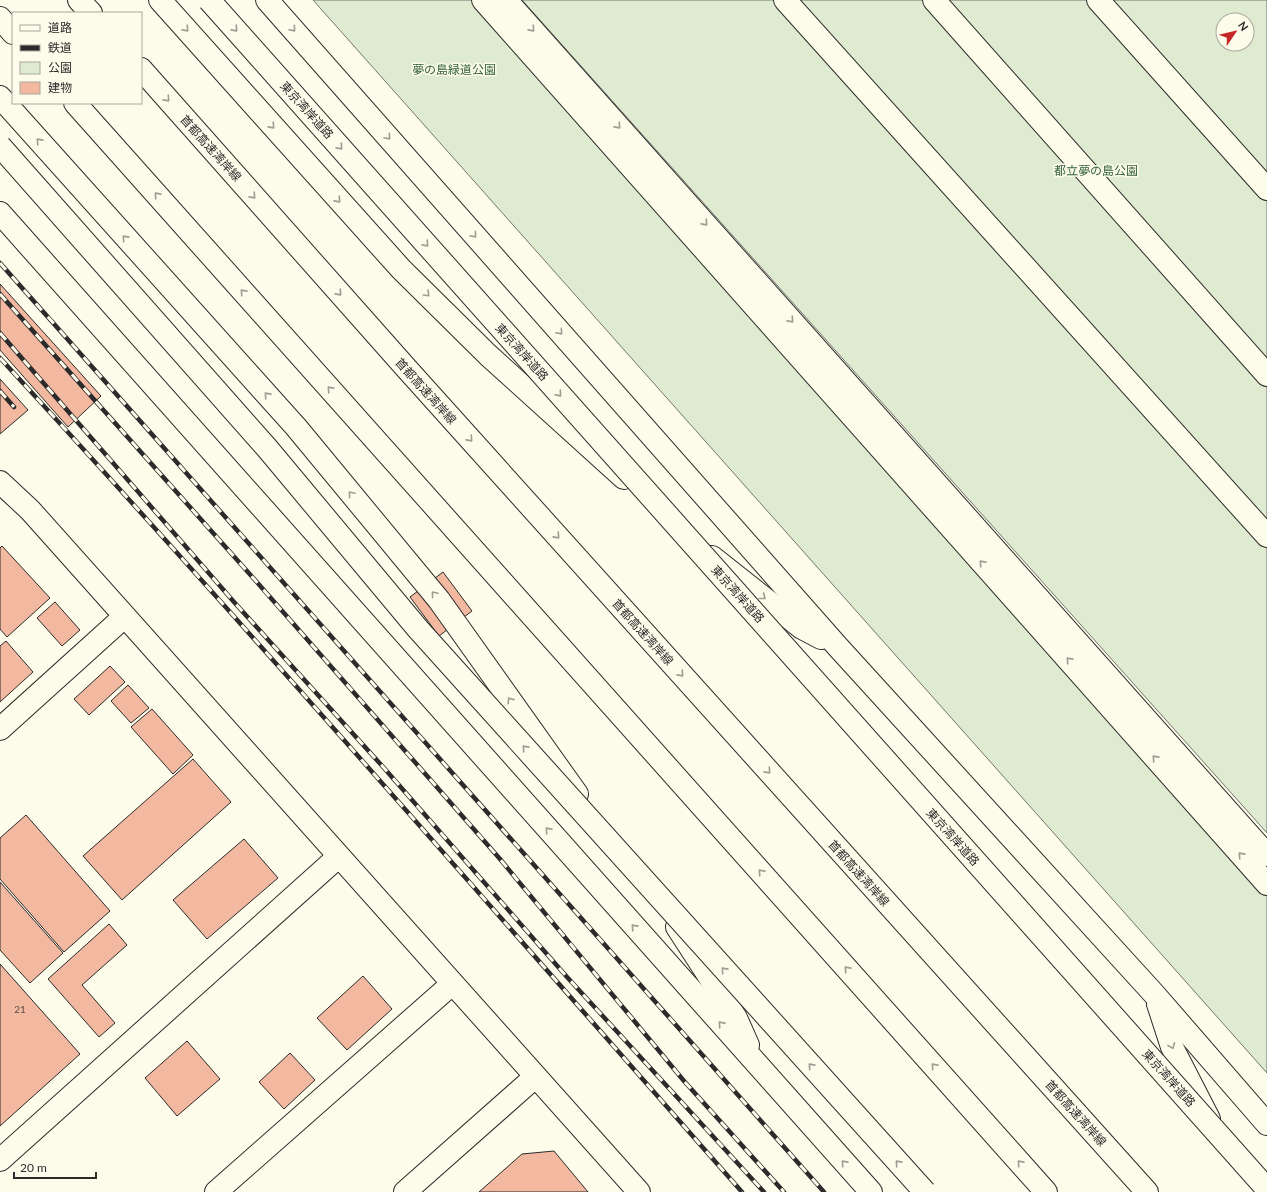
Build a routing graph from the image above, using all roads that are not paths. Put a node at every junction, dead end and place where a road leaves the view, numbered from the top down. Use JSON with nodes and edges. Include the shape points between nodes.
{"nodes":[{"id":1,"x":79,"y":0,"type":"edge"},
{"id":2,"x":160,"y":0,"type":"edge"},
{"id":3,"x":209,"y":0,"type":"edge"},
{"id":4,"x":267,"y":0,"type":"edge"},
{"id":5,"x":483,"y":0,"type":"edge"},
{"id":6,"x":506,"y":0,"type":"edge"},
{"id":7,"x":785,"y":0,"type":"edge"},
{"id":8,"x":934,"y":0,"type":"edge"},
{"id":9,"x":1098,"y":0,"type":"edge"},
{"id":10,"x":90,"y":12,"type":"edge"},
{"id":11,"x":0,"y":18,"type":"edge"},
{"id":12,"x":12,"y":32,"type":"edge"},
{"id":13,"x":142,"y":71,"type":"edge"},
{"id":14,"x":0,"y":97,"type":"edge"},
{"id":15,"x":76,"y":104,"type":"edge"},
{"id":16,"x":0,"y":146,"type":"edge"},
{"id":17,"x":1267,"y":189,"type":"edge"},
{"id":18,"x":0,"y":213,"type":"edge"},
{"id":19,"x":1267,"y":375,"type":"edge"},
{"id":20,"x":0,"y":482,"type":"edge"},
{"id":21,"x":1267,"y":536,"type":"edge"},
{"id":22,"x":124,"y":617,"type":"junction"},
{"id":23,"x":838,"y":647,"type":"junction"},
{"id":24,"x":0,"y":729,"type":"edge"},
{"id":25,"x":1267,"y":855,"type":"edge"},
{"id":26,"x":338,"y":856,"type":"junction"},
{"id":27,"x":1267,"y":884,"type":"edge"},
{"id":28,"x":452,"y":984,"type":"junction"},
{"id":29,"x":1156,"y":996,"type":"junction"},
{"id":30,"x":759,"y":1067,"type":"junction"},
{"id":31,"x":535,"y":1077,"type":"junction"},
{"id":32,"x":1267,"y":1124,"type":"edge"},
{"id":33,"x":0,"y":1160,"type":"edge"},
{"id":34,"x":1267,"y":1189,"type":"edge"},
{"id":35,"x":216,"y":1192,"type":"edge"},
{"id":36,"x":405,"y":1192,"type":"edge"},
{"id":37,"x":639,"y":1192,"type":"edge"},
{"id":38,"x":870,"y":1192,"type":"edge"},
{"id":39,"x":925,"y":1192,"type":"edge"},
{"id":40,"x":1046,"y":1192,"type":"edge"},
{"id":41,"x":1147,"y":1192,"type":"edge"},
{"id":42,"x":1261,"y":1192,"type":"edge"}],
"edges":[{"from":1,"to":10,"type":"main road"},
{"from":2,"to":23,"type":"main road","one_way":true,"via":[[401,269],[494,360],[708,553],[802,628]]},
{"from":3,"to":34,"type":"main road","name":"東京湾岸道路","one_way":true,"bridge":true},
{"from":4,"to":23,"type":"main road","one_way":true},
{"from":27,"to":5,"type":"main road","one_way":true},
{"from":6,"to":25,"type":"main road","one_way":true},
{"from":7,"to":21,"type":"main road"},
{"from":8,"to":19,"type":"main road"},
{"from":9,"to":17,"type":"main road"},
{"from":11,"to":12,"type":"main road"},
{"from":13,"to":41,"type":"main road","name":"首都高速湾岸線","one_way":true,"via":[[406,369]]},
{"from":30,"to":14,"type":"main road","one_way":true,"via":[[736,1018],[682,934],[573,788],[439,600],[296,427]]},
{"from":40,"to":15,"type":"main road","one_way":true},
{"from":39,"to":16,"type":"main road","one_way":true,"bridge":true,"via":[[423,635],[267,448]]},
{"from":30,"to":18,"type":"main road","one_way":true},
{"from":20,"to":22,"type":"main road","via":[[30,510]]},
{"from":22,"to":24,"type":"main road"},
{"from":22,"to":26,"type":"main road"},
{"from":23,"to":29,"type":"main road"},
{"from":26,"to":28,"type":"main road"},
{"from":26,"to":33,"type":"main road"},
{"from":28,"to":31,"type":"main road"},
{"from":28,"to":35,"type":"main road"},
{"from":29,"to":32,"type":"main road"},
{"from":29,"to":42,"type":"main road","one_way":true,"via":[[1172,1047],[1222,1143]]},
{"from":38,"to":30,"type":"main road","one_way":true},
{"from":31,"to":36,"type":"main road"},
{"from":31,"to":37,"type":"main road"}]}
